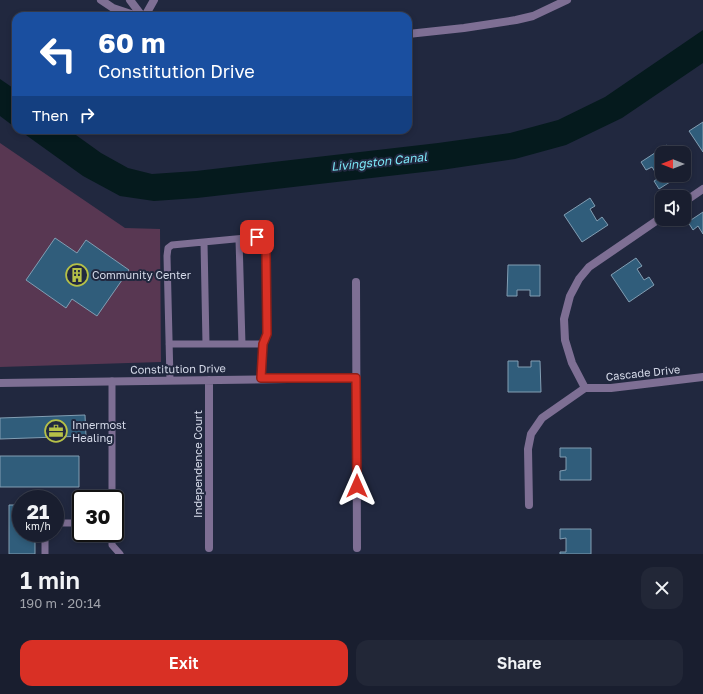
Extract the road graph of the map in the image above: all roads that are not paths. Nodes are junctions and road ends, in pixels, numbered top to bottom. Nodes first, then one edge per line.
1 (101, 0) edge
2 (130, 0) edge
3 (154, 0) edge
4 (568, 0) edge
5 (125, 12) edge
6 (139, 12) edge
7 (147, 12) edge
8 (412, 34) edge
9 (703, 189) edge
10 (691, 197) edge
11 (655, 222) edge
12 (239, 239) junction
13 (204, 242) junction
14 (356, 282) dead end
15 (169, 344) junction
16 (206, 344) junction
17 (242, 344) junction
18 (263, 344) junction
19 (703, 377) edge
20 (261, 378) junction
21 (356, 378) junction
22 (170, 380) junction
23 (209, 380) junction
24 (112, 381) junction
25 (0, 383) edge
26 (585, 388) junction
27 (112, 490) edge
28 (529, 505) dead end
29 (45, 542) edge
30 (112, 542) edge
31 (209, 548) dead end
32 (357, 548) dead end
33 (45, 554) edge
34 (120, 554) edge

1 - 5 street
2 - 6 street
3 - 7 street
4 - 8 street
9 - 10 street
11 - 26 street
12 - 13 lane
12 - 17 lane
12 - 18 lane
13 - 15 lane
13 - 16 lane
14 - 21 street
15 - 16 lane
15 - 22 lane
16 - 17 lane
17 - 18 lane
18 - 20 lane
19 - 26 street, Cascade Drive
20 - 21 street, Constitution Drive
20 - 23 street, Constitution Drive
21 - 32 street
22 - 23 street, Constitution Drive
22 - 24 street, Constitution Drive
23 - 31 street, Independence Court
24 - 25 street, Constitution Drive
24 - 27 lane
26 - 28 street
29 - 33 lane
30 - 34 lane

